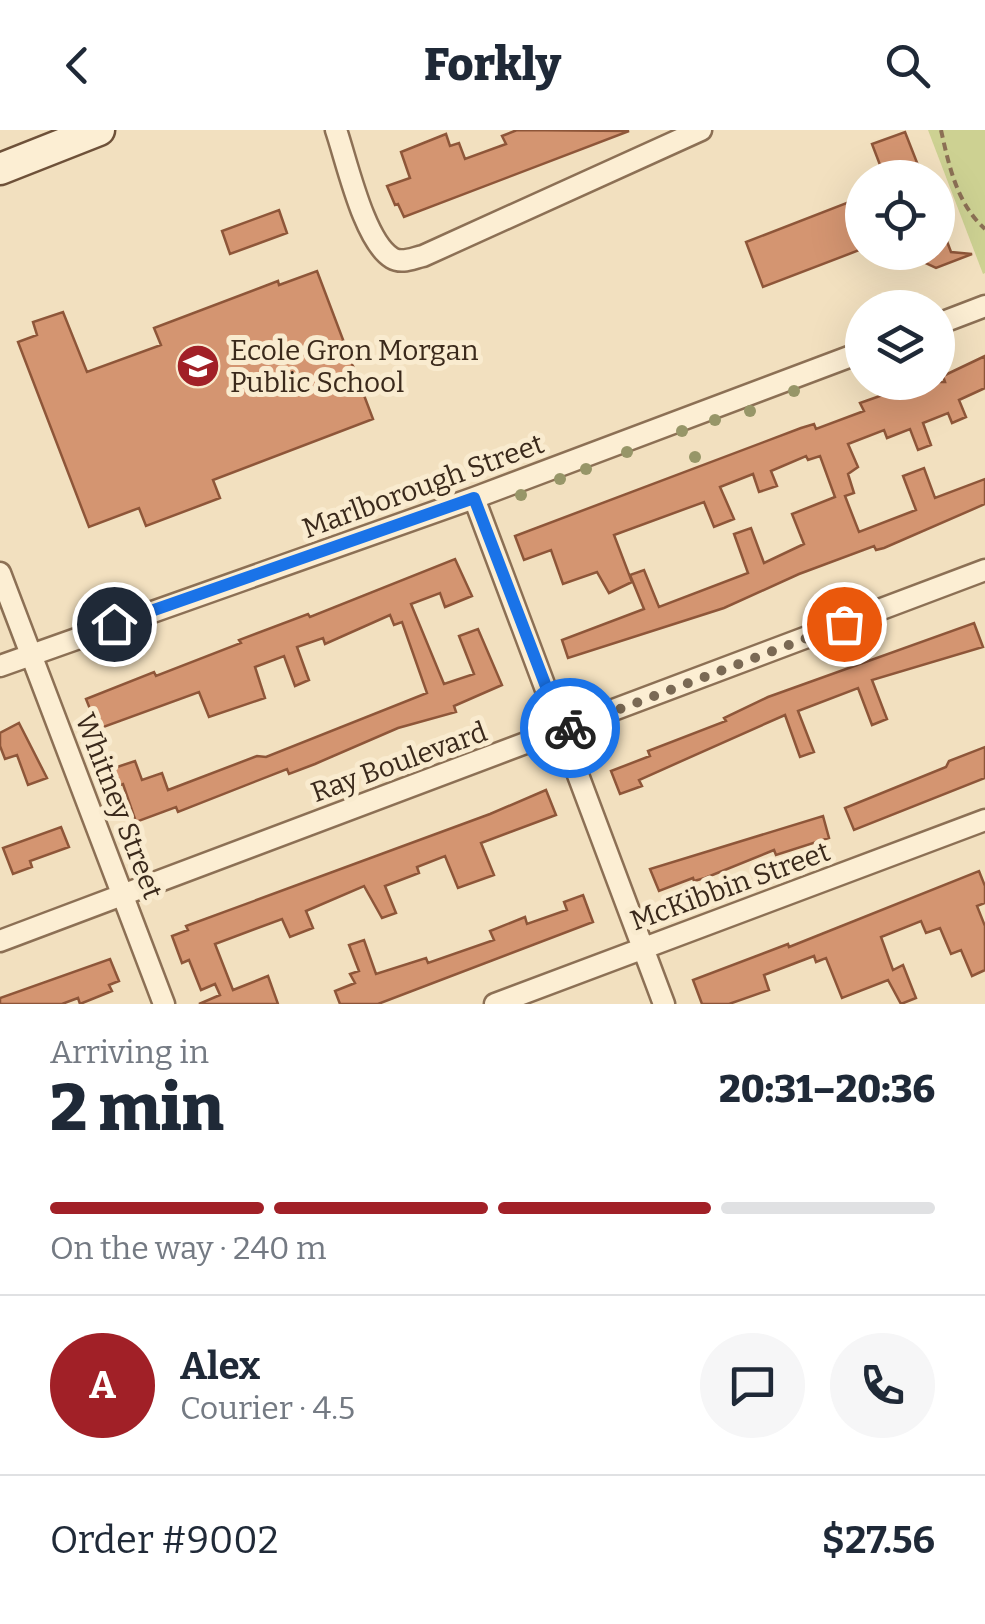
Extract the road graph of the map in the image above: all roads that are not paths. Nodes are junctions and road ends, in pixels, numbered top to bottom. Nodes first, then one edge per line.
1 (99, 130) edge
2 (336, 130) edge
3 (701, 130) edge
4 (0, 169) edge
5 (985, 306) edge
6 (955, 317) edge
7 (845, 358) edge
8 (474, 498) junction
9 (985, 570) edge
10 (0, 572) edge
11 (32, 653) junction
12 (0, 666) edge
13 (563, 731) junction
14 (985, 820) edge
15 (122, 892) junction
16 (0, 940) edge
17 (642, 948) junction
18 (164, 1004) edge
19 (495, 1004) edge
20 (664, 1004) edge

1 - 4 street
2 - 3 street
5 - 6 street
7 - 8 street, Marlborough Street
8 - 11 street, Marlborough Street
8 - 13 street
9 - 13 street, Ray Boulevard
10 - 11 street, Whitney Street
11 - 12 street, Marlborough Street
11 - 15 street, Whitney Street
13 - 15 street, Ray Boulevard
13 - 17 street
14 - 17 street, McKibbin Street
15 - 16 street, Ray Boulevard
15 - 18 street, Whitney Street
17 - 19 street, McKibbin Street
17 - 20 street

